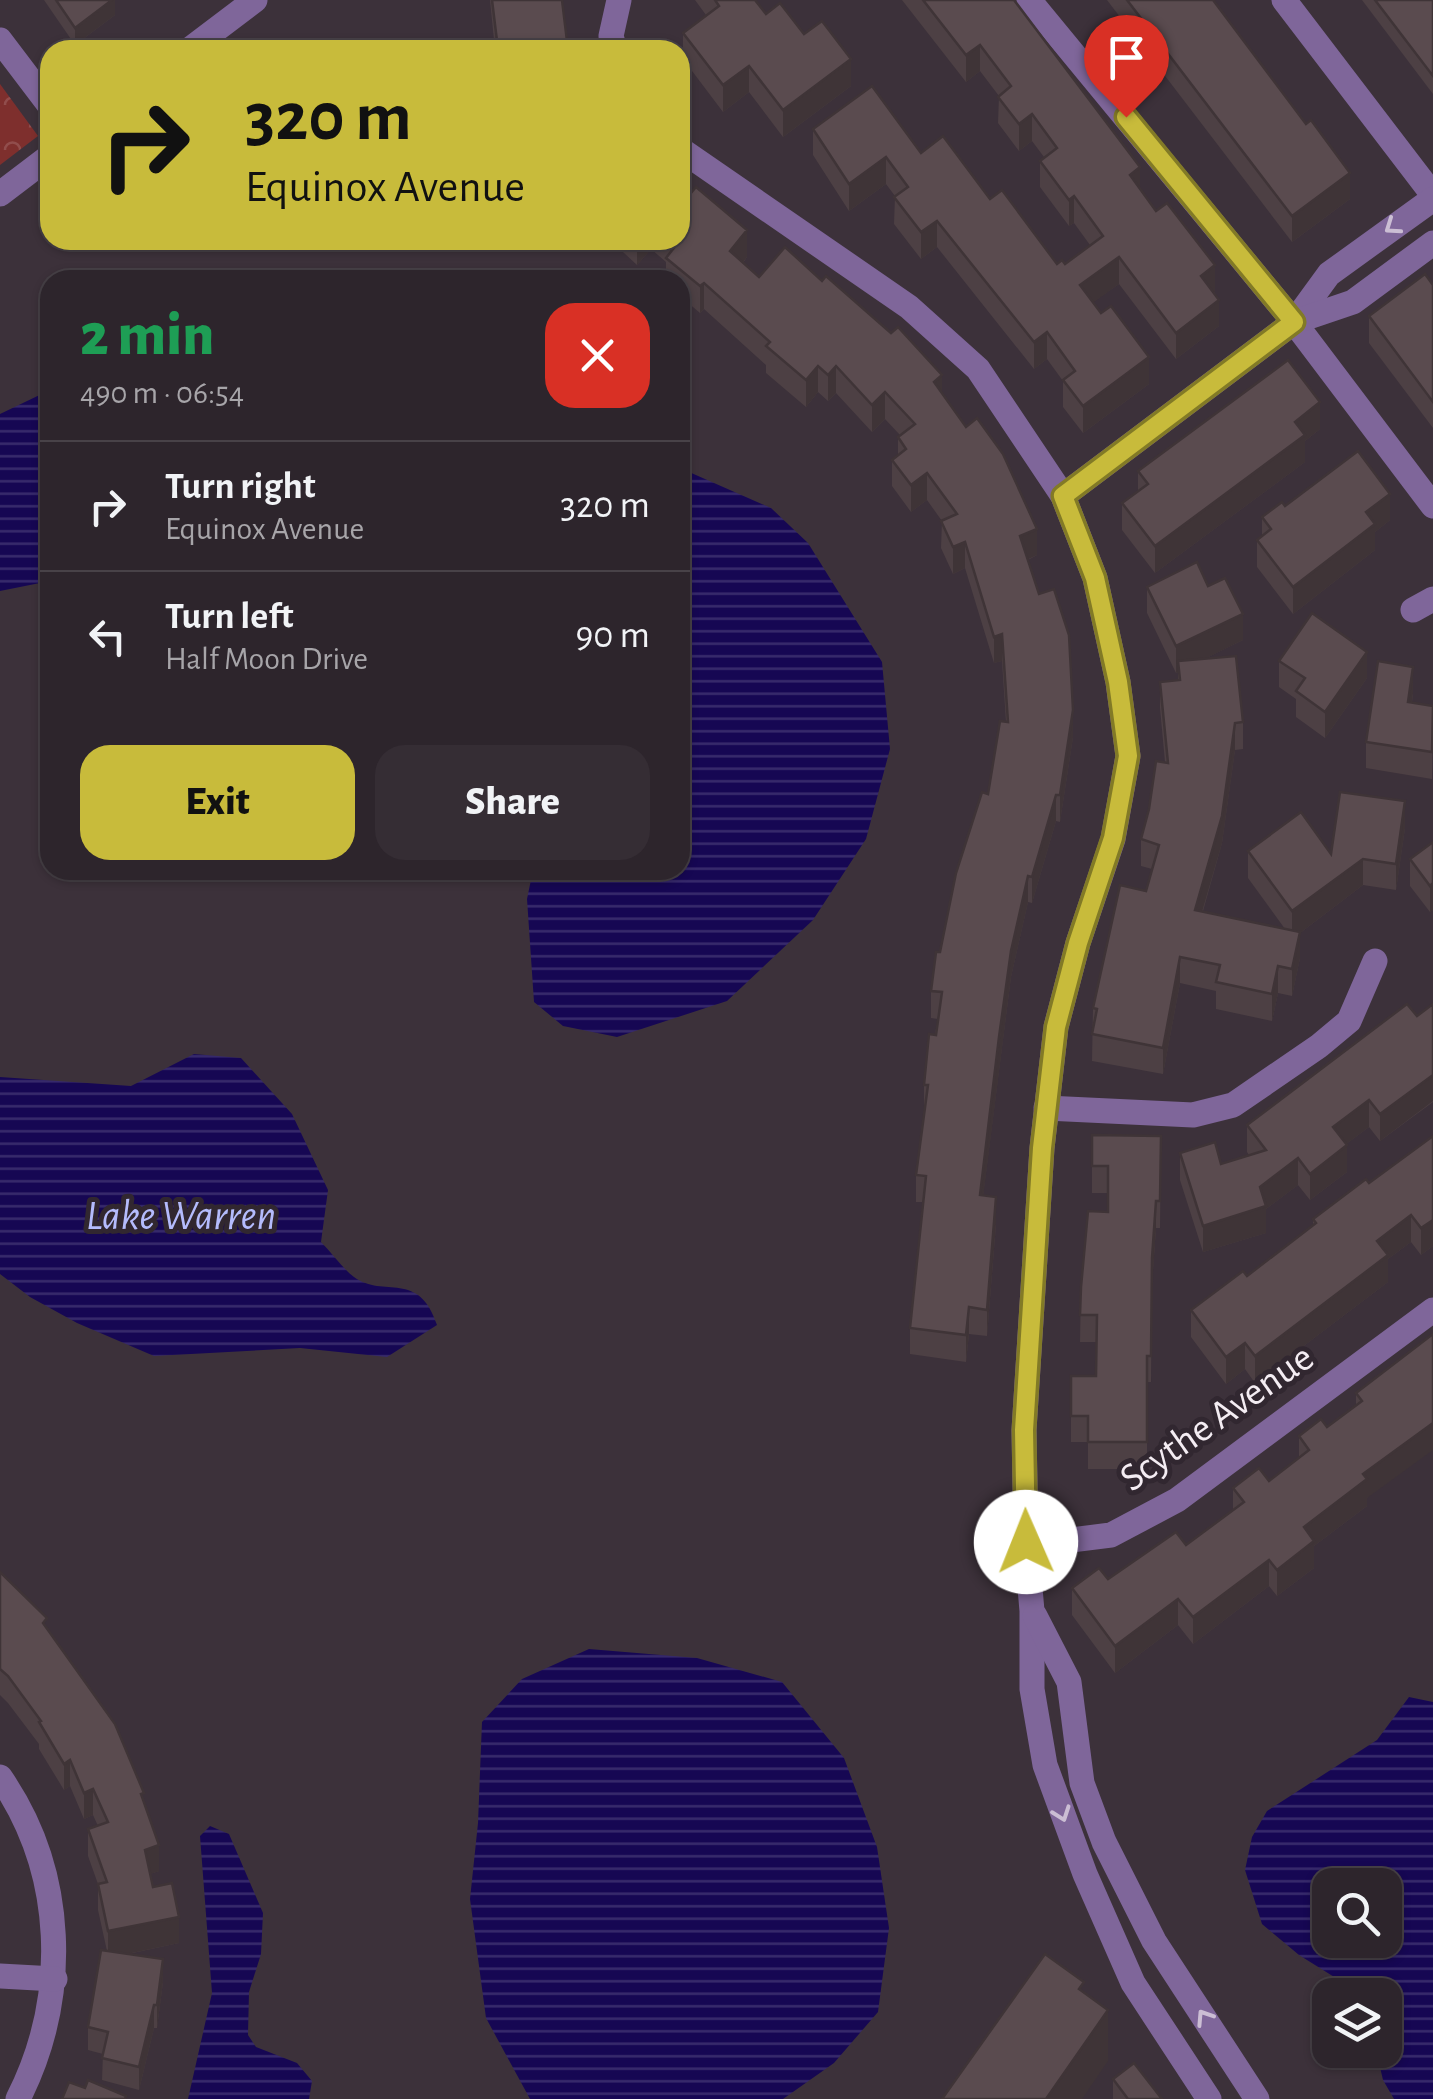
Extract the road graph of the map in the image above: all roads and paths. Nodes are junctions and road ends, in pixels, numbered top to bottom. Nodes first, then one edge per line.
1 (255, 0) edge
2 (620, 0) edge
3 (1030, 0) edge
4 (1284, 0) edge
5 (0, 40) edge
6 (203, 40) edge
7 (612, 40) edge
8 (40, 93) edge
9 (690, 157) edge
10 (40, 164) edge
11 (0, 194) edge
12 (1433, 197) edge
13 (1433, 243) edge
14 (1350, 256) junction
15 (1373, 287) junction
16 (1294, 322) junction
17 (1063, 496) junction
18 (1433, 506) edge
19 (1375, 961) dead end
20 (1046, 1108) junction
21 (1433, 1310) edge
22 (1026, 1542) junction
23 (1032, 1611) junction
24 (1074, 1714) junction
25 (1035, 1720) junction
26 (0, 1776) edge
27 (0, 1976) edge
28 (55, 1978) junction
29 (18, 2099) edge
30 (1209, 2099) edge
31 (1257, 2099) edge

1 - 6 street
2 - 7 street
3 - 16 street
4 - 12 street
5 - 8 street
9 - 17 street
10 - 11 street
12 -> 14 street
13 - 15 street
14 - 15 street
14 - 16 street
15 - 16 street
16 - 17 street
16 - 18 street
17 - 20 street
19 - 20 street
20 - 22 street
21 - 22 street, Scythe Avenue
22 - 23 street
23 - 24 street
23 - 25 street
24 - 25 street
31 -> 24 street
25 -> 30 street
26 - 28 street
27 - 28 street
28 - 29 street

